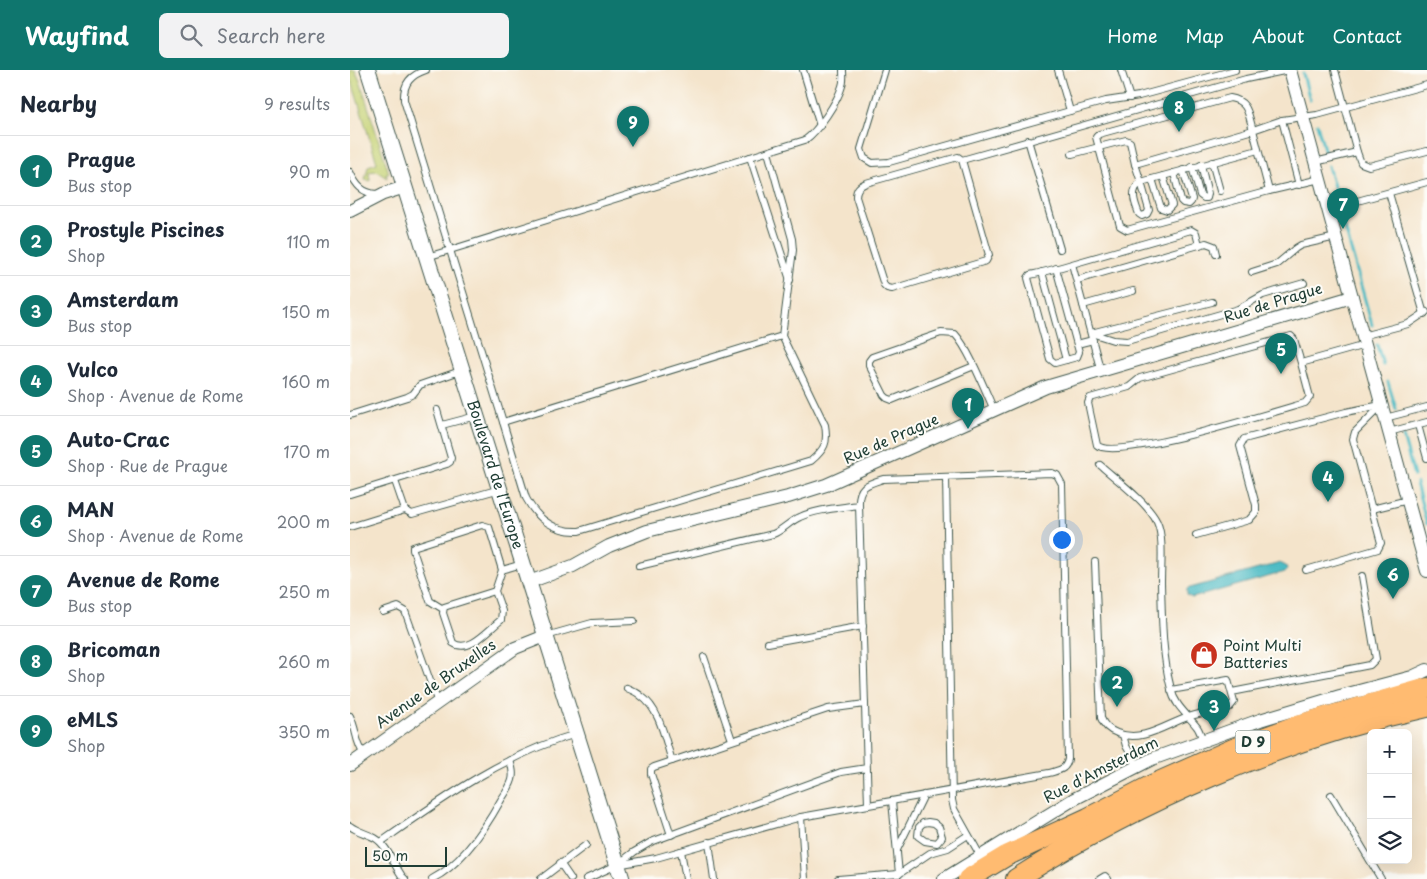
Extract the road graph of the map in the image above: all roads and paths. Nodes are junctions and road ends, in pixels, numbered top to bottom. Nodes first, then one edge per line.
1 (368, 70) edge
2 (426, 70) edge
3 (803, 70) edge
4 (850, 70) edge
5 (885, 70) edge
6 (1058, 70) edge
7 (1121, 70) edge
8 (1235, 70) edge
9 (1289, 70) edge
10 (1335, 70) edge
11 (843, 73) edge
12 (1427, 85) edge
13 (1130, 98) junction
14 (1345, 108) junction
15 (1070, 111) junction
16 (1303, 117) junction
17 (1282, 120) junction
18 (820, 126) junction
19 (1253, 130) junction
20 (1028, 140) junction
21 (1098, 147) junction
22 (1258, 150) junction
23 (1427, 151) edge
24 (768, 152) junction
25 (1357, 152) junction
26 (1072, 154) dead end
27 (750, 158) junction
28 (962, 160) junction
29 (1212, 162) junction
30 (1315, 162) junction
31 (1136, 164) junction
32 (1201, 165) junction
33 (1192, 167) junction
34 (1184, 170) junction
35 (350, 172) edge
36 (1174, 173) junction
37 (1163, 176) junction
38 (1152, 178) junction
39 (1320, 179) junction
40 (1140, 182) junction
41 (1427, 182) edge
42 (1299, 185) junction
43 (405, 187) junction
44 (1220, 191) dead end
45 (1269, 191) junction
46 (1389, 193) junction
47 (383, 194) junction
48 (1328, 209) junction
49 (350, 211) edge
50 (1336, 237) junction
51 (1199, 245) junction
52 (1060, 249) dead end
53 (450, 250) junction
54 (1216, 254) dead end
55 (427, 257) junction
56 (1072, 264) junction
57 (1056, 268) junction
58 (1042, 272) junction
59 (1252, 272) dead end
60 (1077, 280) junction
61 (790, 281) junction
62 (1304, 283) dead end
63 (1133, 291) dead end
64 (1352, 297) junction
65 (1212, 302) dead end
66 (1083, 305) junction
67 (1425, 313) edge
68 (782, 336) junction
69 (1092, 337) junction
70 (1364, 341) junction
71 (1077, 344) junction
72 (1066, 360) junction
73 (1301, 363) junction
74 (974, 366) junction
75 (463, 370) junction
76 (1101, 372) junction
77 (1381, 405) junction
78 (1427, 407) edge
79 (437, 410) dead end
80 (994, 410) junction
81 (350, 415) edge
82 (477, 416) junction
83 (1385, 418) junction
84 (503, 422) junction
85 (1427, 422) edge
86 (442, 425) junction
87 (1418, 425) junction
88 (1389, 432) junction
89 (1427, 458) edge
90 (1100, 465) dead end
91 (946, 477) junction
92 (395, 481) junction
93 (500, 489) junction
94 (350, 494) edge
95 (1408, 500) junction
96 (859, 505) junction
97 (1372, 509) junction
98 (405, 510) junction
99 (350, 527) edge
100 (1196, 535) dead end
101 (1095, 562) dead end
102 (523, 564) junction
103 (639, 566) dead end
104 (502, 570) junction
105 (1306, 570) dead end
106 (1427, 571) edge
107 (1362, 576) dead end
108 (529, 582) junction
109 (495, 591) junction
110 (443, 609) junction
111 (383, 612) dead end
112 (634, 621) dead end
113 (863, 626) junction
114 (545, 636) junction
115 (768, 643) dead end
116 (704, 657) dead end
117 (1427, 670) edge
118 (627, 688) dead end
119 (1427, 688) edge
120 (1171, 690) junction
121 (1232, 692) junction
122 (438, 703) junction
123 (865, 704) junction
124 (1427, 707) edge
125 (350, 716) edge
126 (1187, 717) junction
127 (576, 734) junction
128 (1123, 735) junction
129 (732, 740) junction
130 (1203, 740) junction
131 (364, 754) junction
132 (510, 760) junction
133 (672, 761) junction
134 (350, 765) edge
135 (1138, 766) junction
136 (867, 768) junction
137 (951, 790) junction
138 (1331, 794) dead end
139 (924, 795) junction
140 (892, 800) junction
141 (868, 805) junction
142 (801, 817) junction
143 (1088, 818) junction
144 (1112, 824) junction
145 (350, 826) edge
146 (671, 835) junction
147 (968, 835) junction
148 (381, 842) junction
149 (709, 842) junction
150 (932, 843) dead end
151 (586, 845) dead end
152 (681, 851) junction
153 (897, 851) junction
154 (935, 851) junction
155 (981, 857) junction
156 (560, 863) junction
157 (619, 872) edge
158 (899, 874) junction
159 (405, 879) edge
160 (432, 879) edge
161 (541, 879) edge
162 (572, 879) edge
163 (586, 879) edge
164 (686, 879) edge
165 (714, 879) edge
166 (805, 879) edge
167 (838, 879) edge
168 (890, 879) edge
169 (944, 879) edge
170 (968, 879) edge
171 (985, 879) edge
172 (1016, 879) edge
173 (1033, 879) edge
174 (1100, 879) edge
175 (1108, 879) edge
176 (1382, 879) edge

1 - 43 street, Boulevard de l'Europe
2 - 53 lane
3 - 18 lane
4 - 11 lane
5 - 15 lane
6 - 15 lane
7 - 13 lane
8 - 13 lane
9 - 16 street
9 - 20 lane
10 - 14 lane
11 - 18 lane
12 - 14 lane
13 - 15 lane
14 - 16 lane
14 - 25 lane
16 - 17 lane
16 - 30 street
17 - 19 lane
17 - 42 lane
18 - 24 lane
19 - 21 lane
19 - 22 lane
19 - 31 lane
20 - 28 lane
20 - 52 lane
21 - 26 lane
21 - 31 lane
21 - 45 lane
22 - 29 lane
22 - 45 lane
23 - 25 lane
24 - 27 lane
24 - 61 lane
25 - 30 lane
27 - 53 lane
27 - 61 lane
28 - 28 lane
29 - 32 lane
29 - 44 lane
30 - 39 street
31 - 40 lane
32 - 33 lane
32 - 33 lane
33 - 34 lane
34 - 36 lane
34 - 36 lane
35 - 47 lane
36 - 37 lane
37 - 38 lane
37 - 38 lane
38 - 40 lane
39 - 42 lane
39 - 48 street
40 - 40 lane
41 - 46 lane
42 - 45 lane
43 - 47 street
43 - 55 street, Boulevard de l'Europe
46 - 48 lane
46 - 67 lane
47 - 49 street
48 - 50 street
50 - 59 lane
50 - 64 street
51 - 54 lane
51 - 56 lane
51 - 60 lane
53 - 55 lane
53 - 84 lane
55 - 75 street, Boulevard de l'Europe
56 - 57 lane
56 - 60 lane
57 - 58 lane
57 - 71 lane
58 - 72 lane
58 - 72 lane
60 - 66 lane
61 - 68 lane
62 - 69 lane
63 - 66 lane
64 - 70 street
64 - 76 street, Rue de Prague
65 - 69 lane
66 - 69 lane
67 - 70 lane
68 - 84 lane
68 - 84 lane
69 - 71 lane
69 - 76 lane
70 - 73 lane
70 - 77 street
71 - 72 lane
73 - 73 lane
74 - 74 lane
74 - 80 lane
75 - 81 lane
75 - 82 street, Boulevard de l'Europe
76 - 80 street, Rue de Prague
77 - 83 street
77 - 97 lane
77 - 100 lane
78 - 83 lane
79 - 86 lane
80 - 108 street, Rue de Prague
82 - 86 lane
82 - 93 street, Boulevard de l'Europe
83 - 88 street
85 - 87 lane
86 - 92 lane
87 - 88 lane
87 - 89 lane
88 - 95 street
90 - 120 lane
91 - 96 lane
91 - 137 lane
91 - 137 lane
92 - 94 lane
92 - 98 lane
93 - 98 lane
93 - 102 street, Boulevard de l'Europe
95 - 97 lane
95 - 106 street
96 - 103 lane
96 - 113 lane
97 - 105 lane
98 - 99 lane
101 - 128 lane
102 - 104 lane
102 - 108 street, Boulevard de l'Europe
104 - 109 lane
104 - 110 lane
107 - 121 lane
108 - 114 street, Boulevard de l'Europe
109 - 110 lane
109 - 110 lane
111 - 122 lane
112 - 114 lane
113 - 115 lane
113 - 123 lane
114 - 122 street, Avenue de Bruxelles
114 - 127 street, Boulevard de l'Europe
116 - 129 lane
117 - 130 street, Rue d'Amsterdam
118 - 133 lane
119 - 143 highway, D 9
120 - 121 lane
120 - 126 lane
121 - 126 lane
122 - 131 street, Avenue de Bruxelles
123 - 129 lane
123 - 136 lane
124 - 144 highway, D 9
125 - 131 lane
126 - 128 lane
126 - 130 lane
127 - 132 lane
127 - 157 street, Boulevard de l'Europe
128 - 135 lane
129 - 133 lane
130 - 135 street, Rue d'Amsterdam
131 - 134 street, Avenue de Bruxelles
132 - 148 lane
132 - 160 lane
133 - 146 lane
135 - 155 street, Rue d'Amsterdam
136 - 141 lane
136 - 146 lane
137 - 139 lane
137 - 147 lane
138 - 176 lane
139 - 140 lane
139 - 153 lane
140 - 141 lane
140 - 153 lane
141 - 142 lane
142 - 149 lane
142 - 166 lane
143 - 170 highway
143 - 171 highway, D 9
144 - 172 highway, D 9
144 - 173 highway
145 - 148 lane
146 - 157 lane
147 - 154 lane
147 - 155 lane
148 - 159 lane
149 - 152 lane
149 - 165 lane
150 - 154 lane
151 - 156 lane
152 - 157 lane
152 - 164 lane
153 - 158 lane
154 - 158 lane
155 - 169 street, Rue d'Amsterdam
156 - 161 lane
156 - 162 lane
157 - 163 lane
158 - 167 lane
158 - 168 lane
174 - 175 lane

